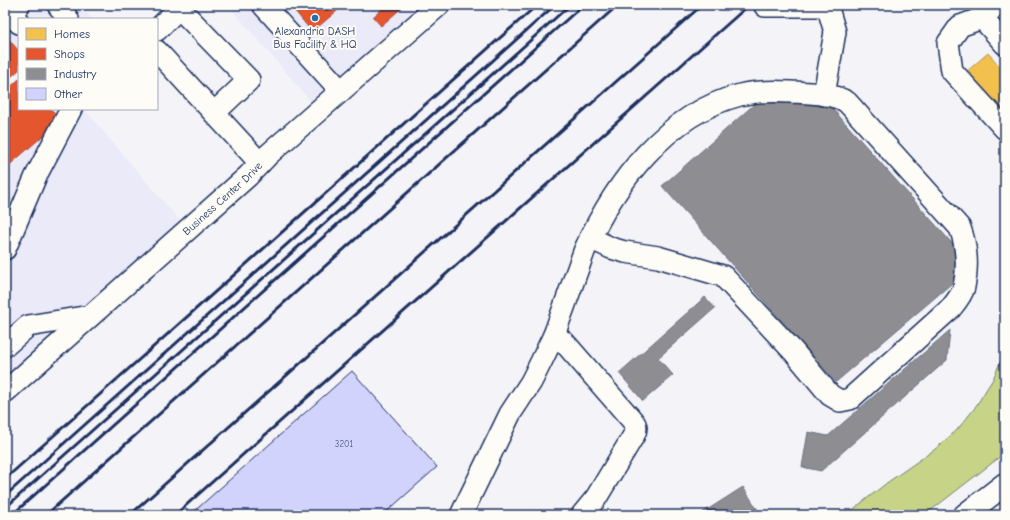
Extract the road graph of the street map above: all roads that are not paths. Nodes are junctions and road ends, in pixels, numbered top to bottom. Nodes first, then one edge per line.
1 (19, 5) edge
2 (58, 5) edge
3 (263, 5) edge
4 (439, 5) edge
5 (766, 5) edge
6 (827, 5) edge
7 (989, 11) edge
8 (67, 18) edge
9 (18, 22) edge
10 (158, 29) edge
11 (1005, 44) edge
12 (158, 52) edge
13 (341, 91) junction
14 (824, 95) junction
15 (70, 110) edge
16 (214, 113) junction
17 (1005, 129) edge
18 (260, 164) junction
19 (26, 200) junction
20 (5, 217) edge
21 (590, 238) junction
22 (5, 249) edge
23 (90, 316) junction
24 (554, 335) junction
25 (5, 346) edge
26 (5, 392) edge
27 (1005, 484) edge
28 (461, 515) edge
29 (582, 515) edge
30 (965, 515) edge

1 - 9 street
2 - 8 street
3 - 13 street
4 - 13 street, Business Center Drive
5 - 6 street
6 - 14 street
7 - 11 street
7 - 17 street
10 - 16 street
12 - 16 street
13 - 18 street, Business Center Drive
14 - 21 street
14 - 21 street
15 - 19 street
16 - 18 street
18 - 23 street, Business Center Drive
19 - 20 street
19 - 22 street
21 - 24 street
23 - 25 street
23 - 26 street, Business Center Drive
24 - 28 street
24 - 29 street
27 - 30 main road

